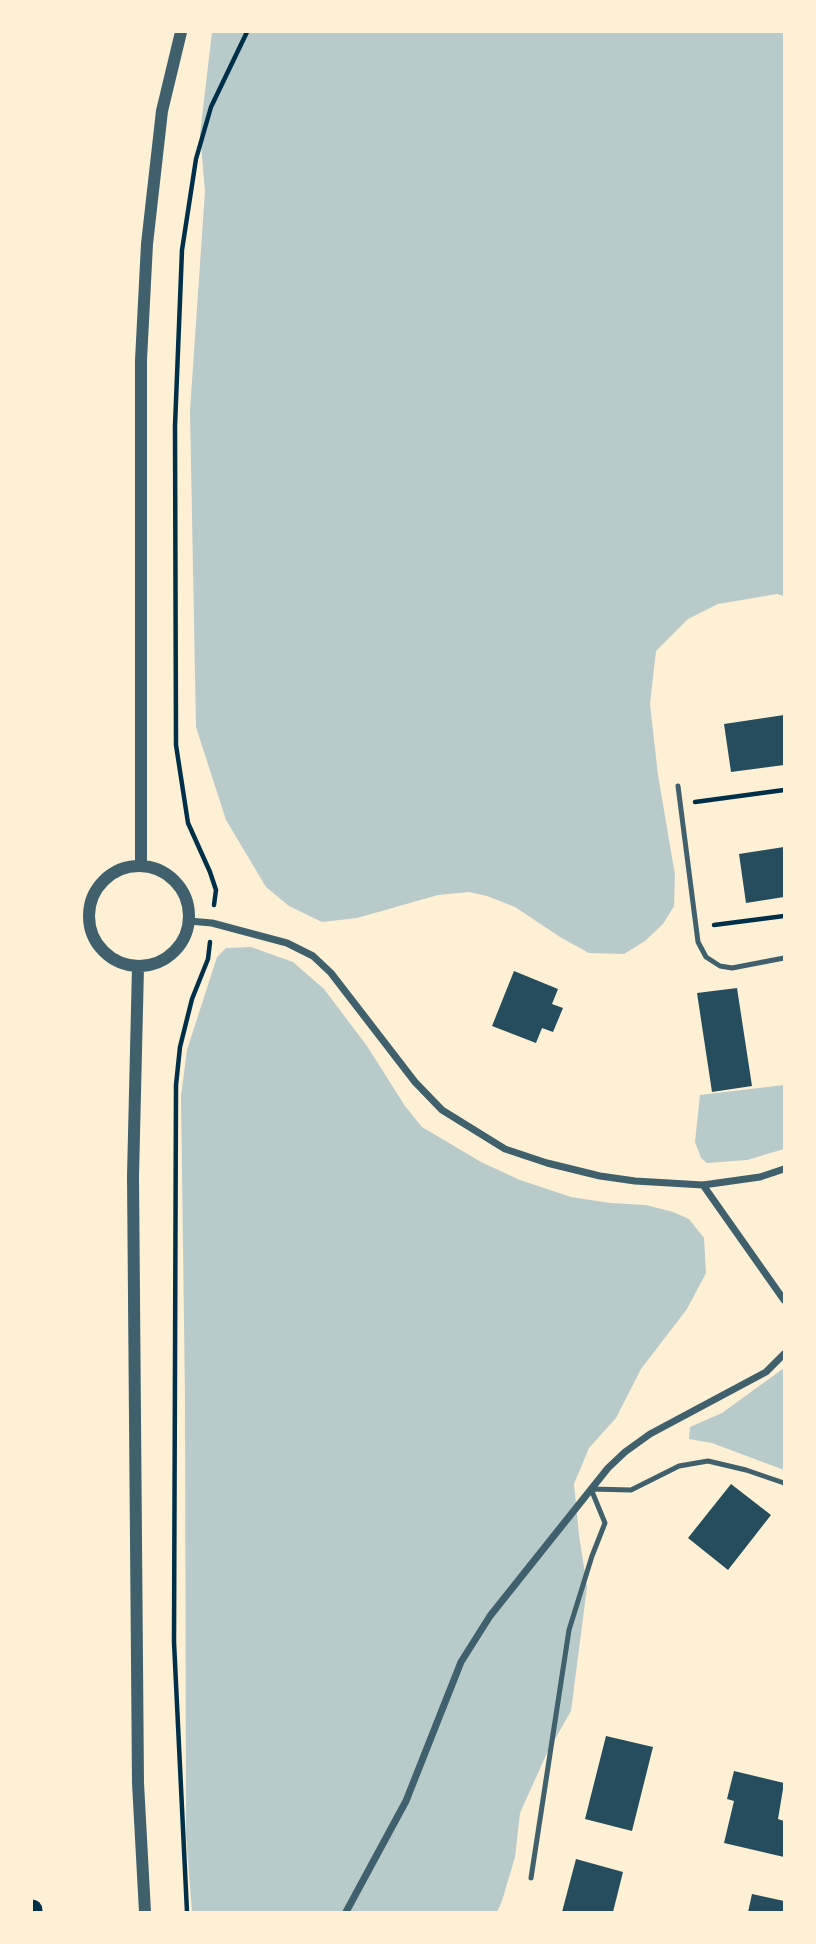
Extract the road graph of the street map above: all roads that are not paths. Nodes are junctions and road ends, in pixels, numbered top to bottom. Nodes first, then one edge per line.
1 (181, 32) edge
2 (678, 786) dead end
3 (141, 866) junction
4 (189, 921) junction
5 (785, 958) edge
6 (138, 967) junction
7 (785, 1169) edge
8 (703, 1185) junction
9 (785, 1300) edge
10 (785, 1354) edge
11 (785, 1483) edge
12 (591, 1489) junction
13 (531, 1878) dead end
14 (145, 1913) edge
15 (346, 1913) edge

1 - 3 street
2 - 5 lane
3 - 4 street
3 - 6 street
4 - 6 street
4 - 8 street
6 - 14 street
7 - 8 street
8 - 9 street
10 - 12 street
11 - 12 lane
12 - 13 lane
12 - 15 street

